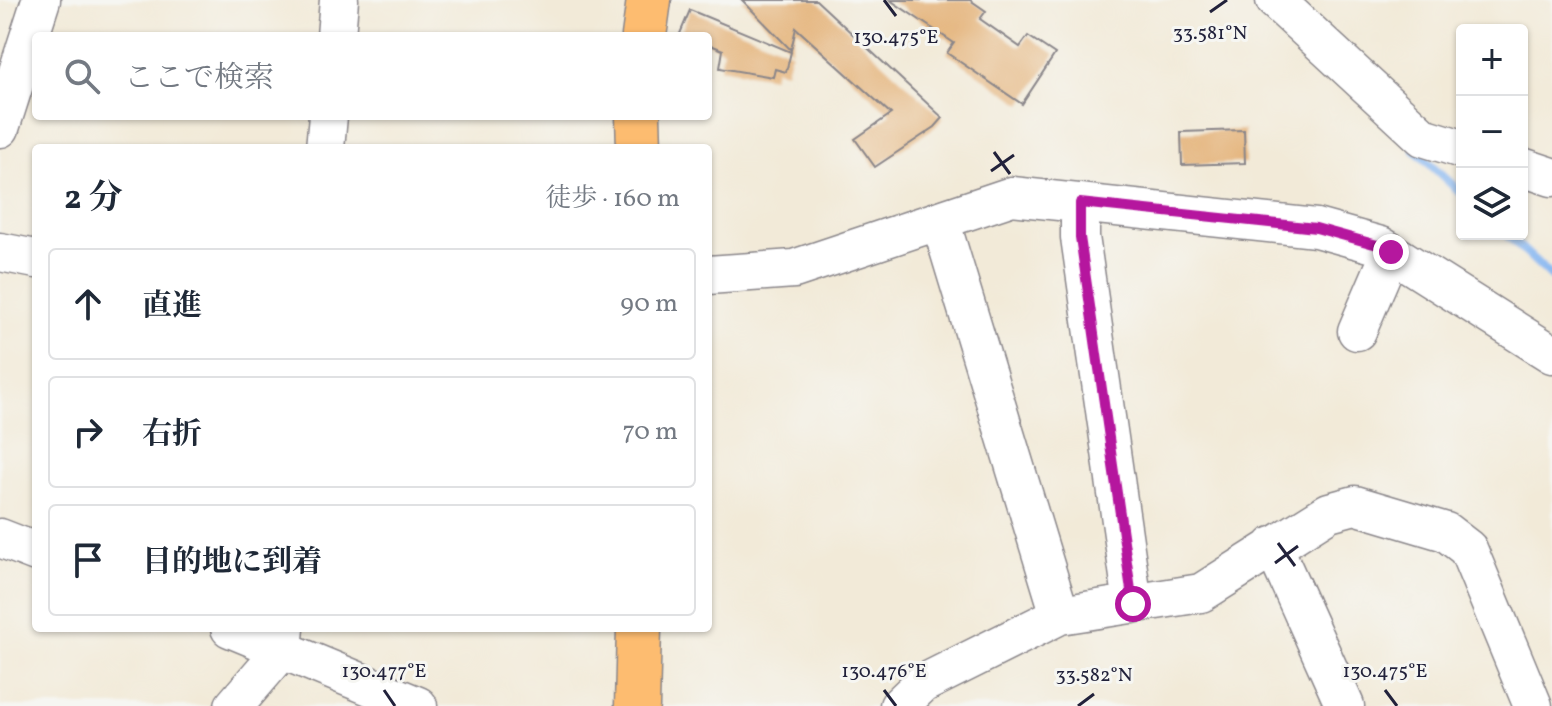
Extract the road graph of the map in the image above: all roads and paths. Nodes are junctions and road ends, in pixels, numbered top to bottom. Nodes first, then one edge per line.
1 (41, 0) edge
2 (339, 0) edge
3 (649, 0) edge
4 (1275, 0) edge
5 (336, 32) edge
6 (645, 32) edge
7 (328, 120) edge
8 (638, 120) edge
9 (0, 128) edge
10 (325, 144) edge
11 (639, 144) edge
12 (1456, 147) edge
13 (1525, 168) edge
14 (1552, 177) edge
15 (1080, 203) junction
16 (940, 220) junction
17 (0, 252) edge
18 (1391, 252) junction
19 (32, 258) edge
20 (712, 275) edge
21 (1357, 331) dead end
22 (1552, 354) edge
23 (0, 538) edge
24 (1273, 546) junction
25 (32, 550) edge
26 (1133, 604) junction
27 (1070, 614) junction
28 (252, 632) edge
29 (639, 632) edge
30 (284, 638) edge
31 (234, 706) edge
32 (418, 706) edge
33 (637, 706) edge
34 (899, 706) edge
35 (1345, 706) edge
36 (1533, 706) edge

1 - 9 street
2 - 5 street
3 - 6 main road
4 - 12 street
7 - 10 street
8 - 11 main road
13 - 14 street
15 - 16 street
15 - 18 street
15 - 26 street
16 - 20 street
16 - 27 street
17 - 19 street
18 - 21 street
18 - 22 street
23 - 25 street
24 - 26 street
24 - 35 street
24 - 36 street
26 - 27 street
27 - 34 street
28 - 30 street
29 - 33 main road
30 - 31 street
30 - 32 street

